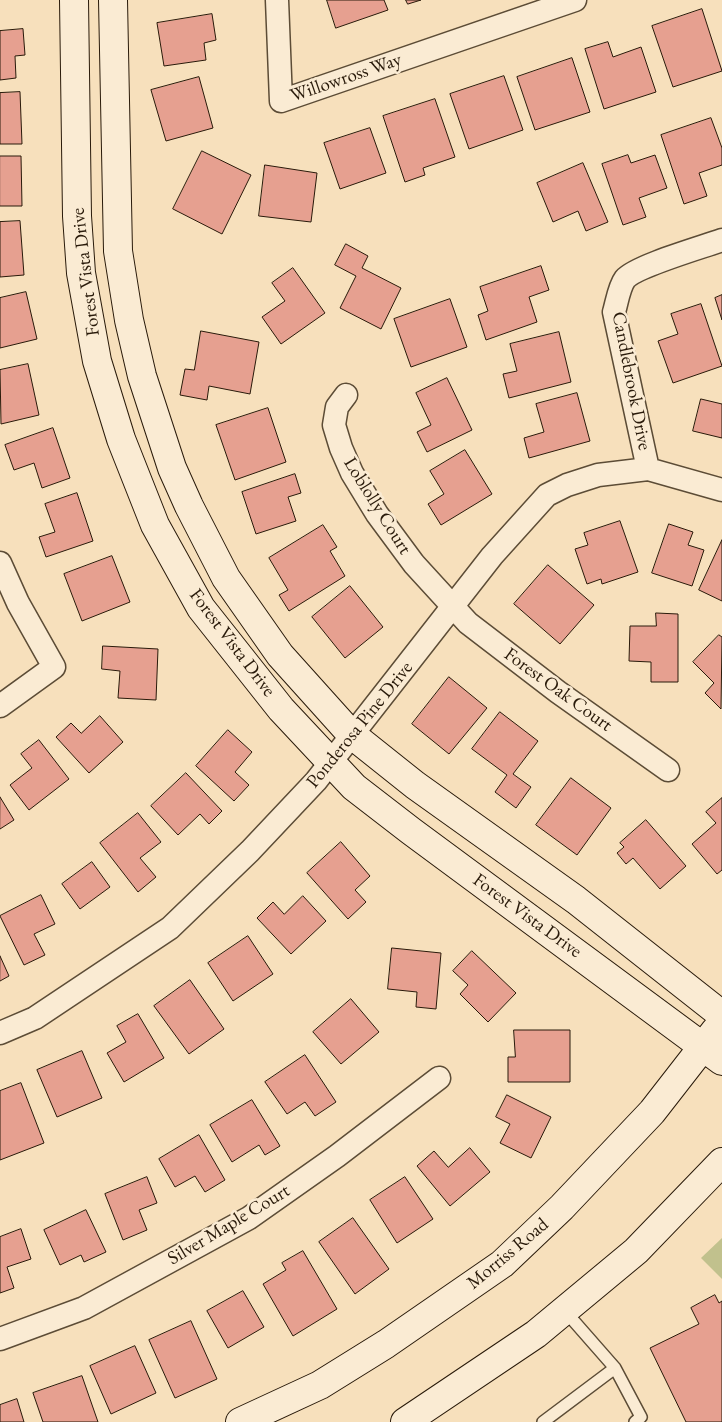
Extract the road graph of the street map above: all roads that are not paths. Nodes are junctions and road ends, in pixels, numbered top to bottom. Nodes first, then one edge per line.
1 (74, 0) edge
2 (112, 0) edge
3 (278, 0) edge
4 (575, 0) edge
5 (722, 240) edge
6 (346, 395) dead end
7 (648, 469) junction
8 (722, 490) edge
9 (0, 563) edge
10 (452, 606) junction
11 (0, 706) edge
12 (351, 734) junction
13 (331, 763) junction
14 (668, 770) dead end
15 (722, 1015) edge
16 (722, 1021) edge
17 (0, 1033) edge
18 (713, 1054) edge
19 (439, 1078) dead end
20 (722, 1162) edge
21 (564, 1311) junction
22 (0, 1339) edge
23 (615, 1368) junction
24 (240, 1422) edge
25 (405, 1422) edge
26 (543, 1422) edge
27 (635, 1422) edge

1 - 13 main road, Forest Vista Drive
2 - 12 main road, Forest Vista Drive
3 - 4 street, Willowross Way
5 - 7 street, Candlebrook Drive
6 - 10 street, Loblolly Court
7 - 8 street, Ponderosa Pine Drive
7 - 10 street, Ponderosa Pine Drive
9 - 11 street
10 - 12 street, Ponderosa Pine Drive
10 - 14 street, Forest Oak Court
12 - 13 street, Ponderosa Pine Drive
12 - 15 main road, Forest Vista Drive
13 - 17 street, Ponderosa Pine Drive
13 - 18 main road, Forest Vista Drive
16 - 18 main road, Morriss Road
18 - 24 main road, Morriss Road
19 - 22 street, Silver Maple Court
20 - 21 main road
21 - 23 lane
21 - 25 main road
23 - 26 lane
23 - 27 lane

